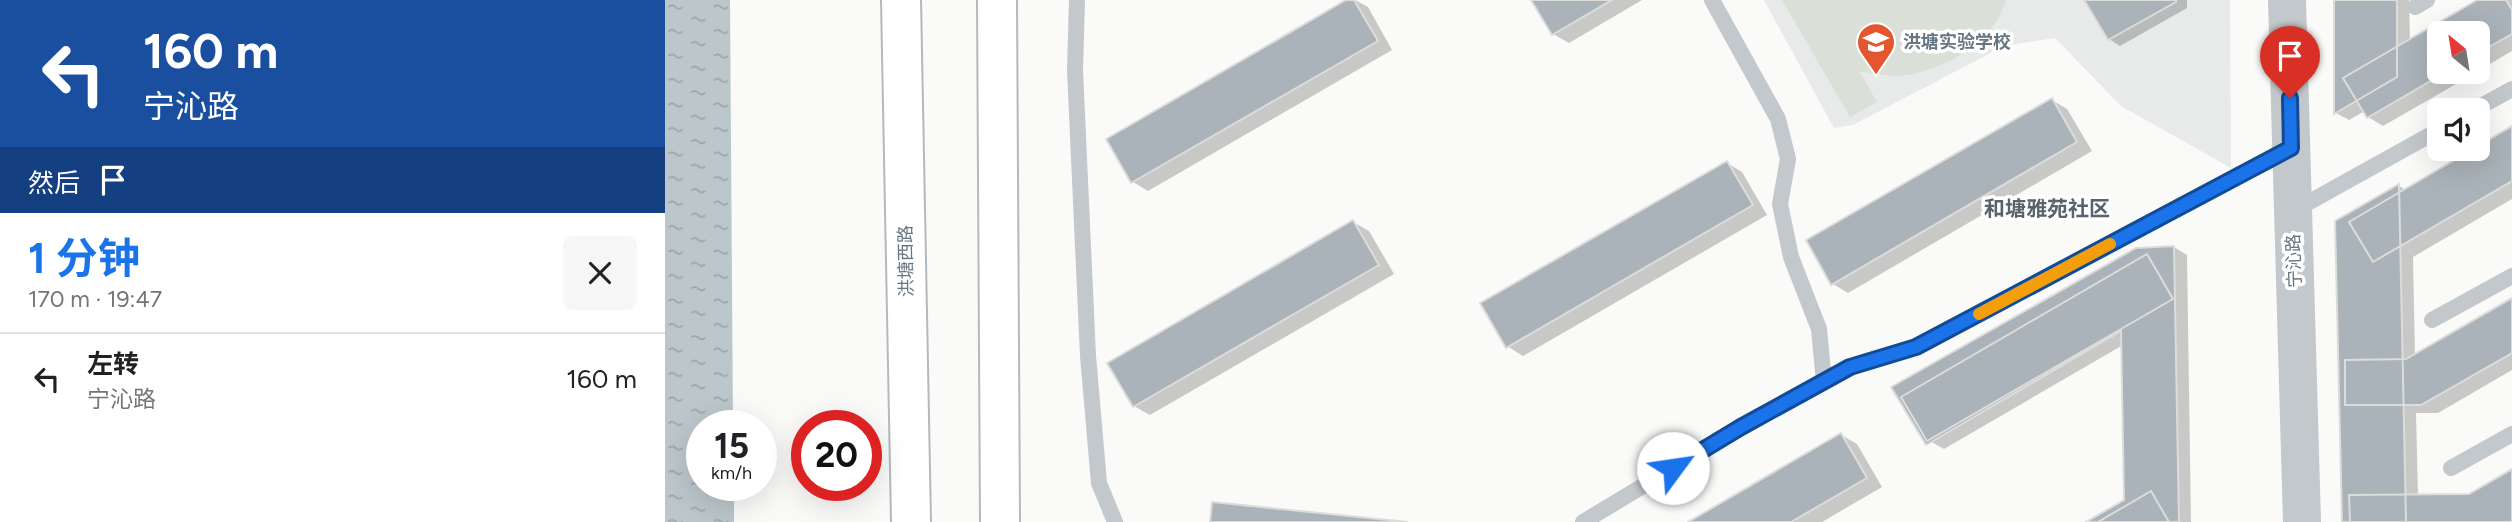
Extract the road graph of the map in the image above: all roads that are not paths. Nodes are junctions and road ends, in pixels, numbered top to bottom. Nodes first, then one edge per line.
1 (901, 0) edge
2 (997, 0) edge
3 (1077, 0) edge
4 (1712, 0) edge
5 (2287, 0) edge
6 (2512, 89) edge
7 (2490, 101) edge
8 (2427, 137) edge
9 (2291, 148) junction
10 (2293, 211) junction
11 (2512, 276) edge
12 (2432, 320) dead end
13 (1824, 382) junction
14 (2512, 434) edge
15 (2451, 468) dead end
16 (911, 522) edge
17 (1000, 522) edge
18 (1115, 522) edge
19 (1583, 522) edge
20 (2302, 522) edge

1 - 16 main road, 洪塘西路
2 - 17 main road
3 - 18 lane
4 - 13 lane
5 - 9 street, 宁沁路
6 - 7 lane
8 - 10 lane
9 - 10 street, 宁沁路
9 - 13 lane
10 - 20 street, 宁沁路
11 - 12 lane
13 - 19 lane
14 - 15 lane

